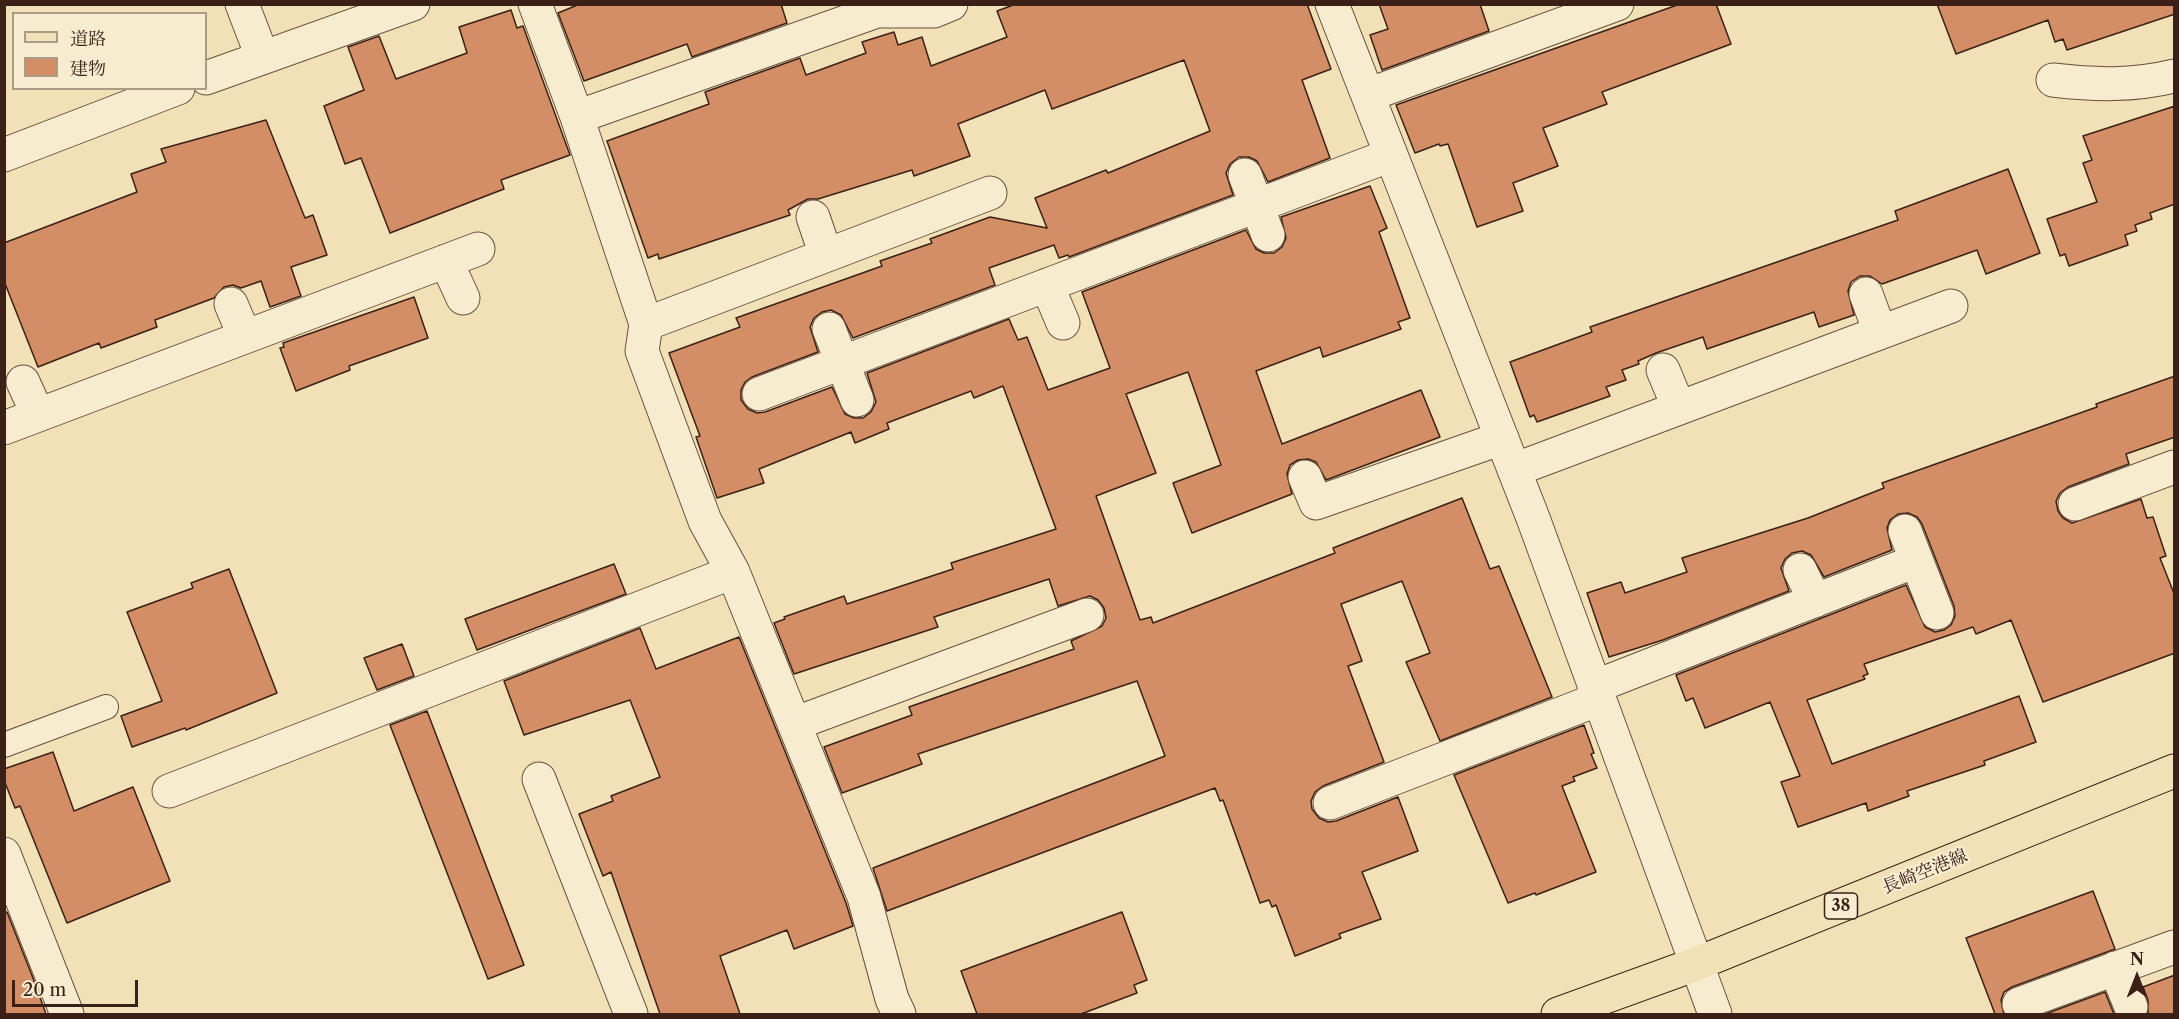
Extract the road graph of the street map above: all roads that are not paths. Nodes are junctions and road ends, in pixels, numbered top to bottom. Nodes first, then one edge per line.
1 (242, 4) edge
2 (413, 4) edge
3 (535, 4) edge
4 (951, 4) edge
5 (1332, 4) edge
6 (1617, 4) edge
7 (262, 56) junction
8 (2175, 76) edge
9 (207, 78) edge
10 (2053, 80) dead end
11 (173, 90) edge
12 (1368, 95) junction
13 (577, 117) junction
14 (4, 155) edge
15 (1391, 155) junction
16 (1245, 175) dead end
17 (990, 193) dead end
18 (813, 217) dead end
19 (1262, 220) junction
20 (478, 249) dead end
21 (826, 255) junction
22 (446, 261) junction
23 (1047, 285) junction
24 (1866, 294) dead end
25 (463, 298) dead end
26 (231, 304) dead end
27 (1951, 306) dead end
28 (1063, 323) dead end
29 (646, 324) junction
30 (829, 329) dead end
31 (1880, 332) junction
32 (245, 337) junction
33 (841, 363) junction
34 (1663, 370) dead end
35 (24, 382) dead end
36 (759, 394) dead end
37 (857, 400) dead end
38 (1679, 408) junction
39 (38, 415) junction
40 (4, 428) edge
41 (1502, 438) junction
42 (2175, 467) edge
43 (1514, 470) junction
44 (1305, 477) dead end
45 (2074, 504) dead end
46 (1905, 531) dead end
47 (1916, 561) junction
48 (1800, 570) dead end
49 (733, 572) junction
50 (1815, 601) junction
51 (1937, 613) dead end
52 (1087, 615) dead end
53 (1597, 693) junction
54 (106, 706) dead end
55 (794, 724) junction
56 (4, 745) edge
57 (2175, 771) edge
58 (539, 779) dead end
59 (2175, 782) edge
60 (169, 791) dead end
61 (2122, 792) junction
62 (1330, 803) dead end
63 (4, 854) edge
64 (2175, 947) edge
65 (1696, 964) junction
66 (2115, 968) junction
67 (2019, 1004) dead end
68 (2131, 1007) dead end
69 (67, 1014) edge
70 (631, 1014) edge
71 (899, 1014) edge
72 (1558, 1014) edge
73 (1715, 1014) edge

1 - 7 street
2 - 7 street
3 - 13 street
4 - 13 street
5 - 12 street
6 - 12 street
7 - 9 street
8 - 10 street
11 - 14 street
12 - 15 street
13 - 29 street
15 - 19 street
15 - 41 street
16 - 19 street
17 - 21 street
18 - 21 street
19 - 23 street
20 - 22 street
21 - 29 street
22 - 25 street
22 - 32 street
23 - 28 street
23 - 33 street
24 - 31 street
26 - 32 street
27 - 31 street
29 - 49 street
30 - 33 street
31 - 38 street
32 - 39 street
33 - 36 street
33 - 37 street
34 - 38 street
35 - 39 street
38 - 43 street
39 - 40 street
41 - 43 street
41 - 44 street
42 - 45 street
43 - 53 street
46 - 47 street
47 - 50 street
47 - 51 street
48 - 50 street
49 - 55 street
49 - 60 street
50 - 53 street
52 - 55 street
53 - 62 street
53 - 65 street
54 - 56 lane
55 - 71 street
57 - 61 main road, 長崎空港線 / 38
58 - 70 street
59 - 61 main road, 長崎空港線 / 38
61 - 65 main road, 長崎空港線 / 38
63 - 69 street
64 - 66 street
65 - 72 main road, 長崎空港線 / 38
65 - 73 street
66 - 67 street
66 - 68 street

